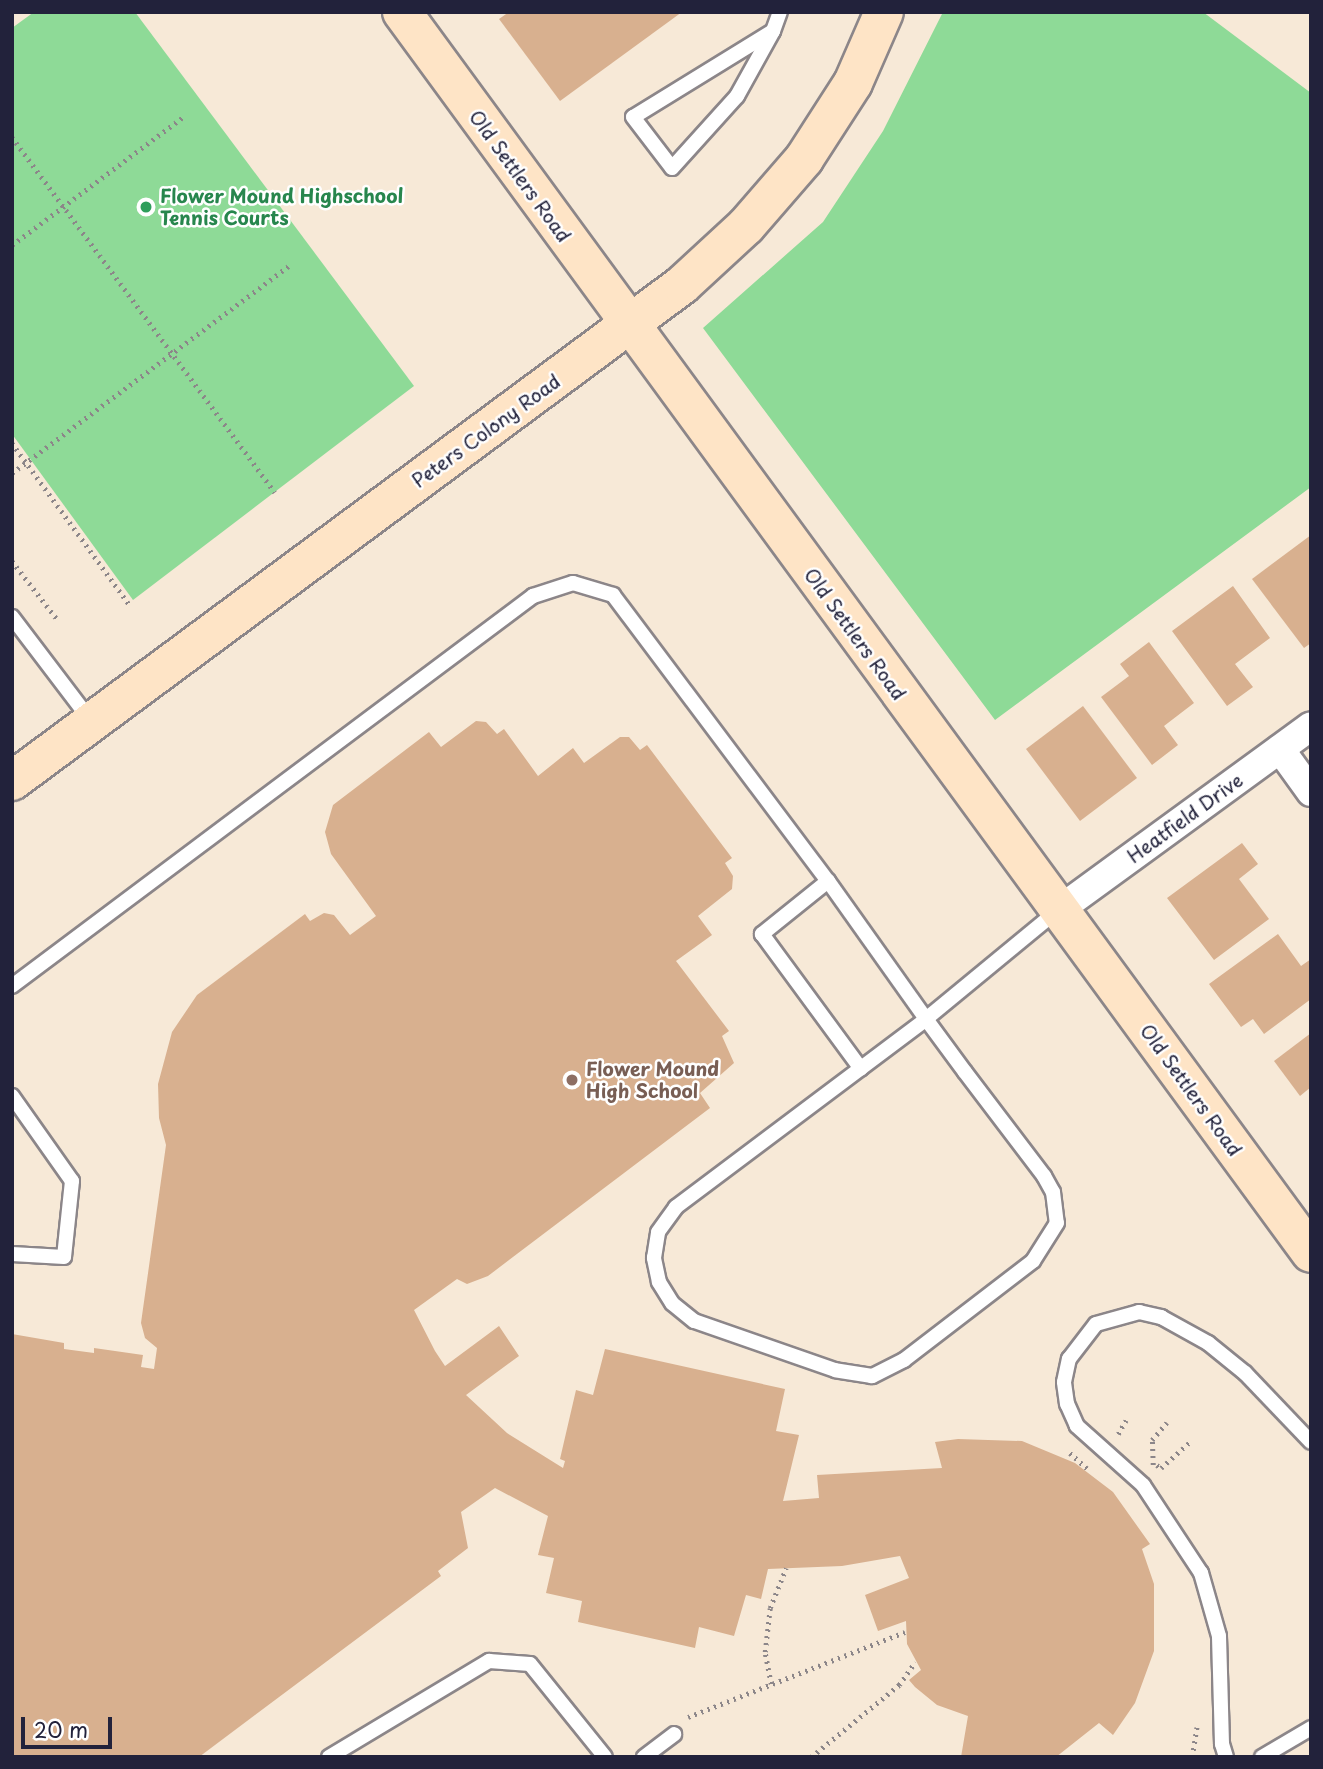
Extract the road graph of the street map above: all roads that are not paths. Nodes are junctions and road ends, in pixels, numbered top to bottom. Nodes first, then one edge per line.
1 (402, 12) edge
2 (780, 12) edge
3 (884, 12) edge
4 (773, 31) junction
5 (628, 326) junction
6 (15, 625) edge
7 (91, 722) junction
8 (1311, 726) edge
9 (1280, 749) junction
10 (12, 781) edge
11 (1311, 792) edge
12 (828, 881) junction
13 (1059, 910) junction
14 (12, 986) edge
15 (926, 1018) junction
16 (861, 1069) junction
17 (12, 1096) edge
18 (1311, 1253) edge
19 (12, 1254) edge
20 (1311, 1442) edge
21 (1311, 1728) edge
22 (674, 1734) road end
23 (329, 1757) edge
24 (605, 1757) edge
25 (643, 1757) edge
26 (1226, 1757) edge
27 (1262, 1757) edge

1 - 5 main road, Old Settlers Road
2 - 4 lane
3 - 5 main road, Peters Colony Road
4 - 4 lane
5 - 7 main road, Peters Colony Road
5 - 13 main road, Old Settlers Road
6 - 7 lane
7 - 10 main road, Peters Colony Road
8 - 9 street, Heatfield Drive
9 - 11 street
9 - 13 street, Heatfield Drive
12 - 14 lane
12 - 15 lane
12 - 16 lane
13 - 15 lane
13 - 18 main road, Old Settlers Road
15 - 16 lane
15 - 16 lane
17 - 19 lane
20 - 26 lane
21 - 27 lane
22 - 25 lane
23 - 24 lane

